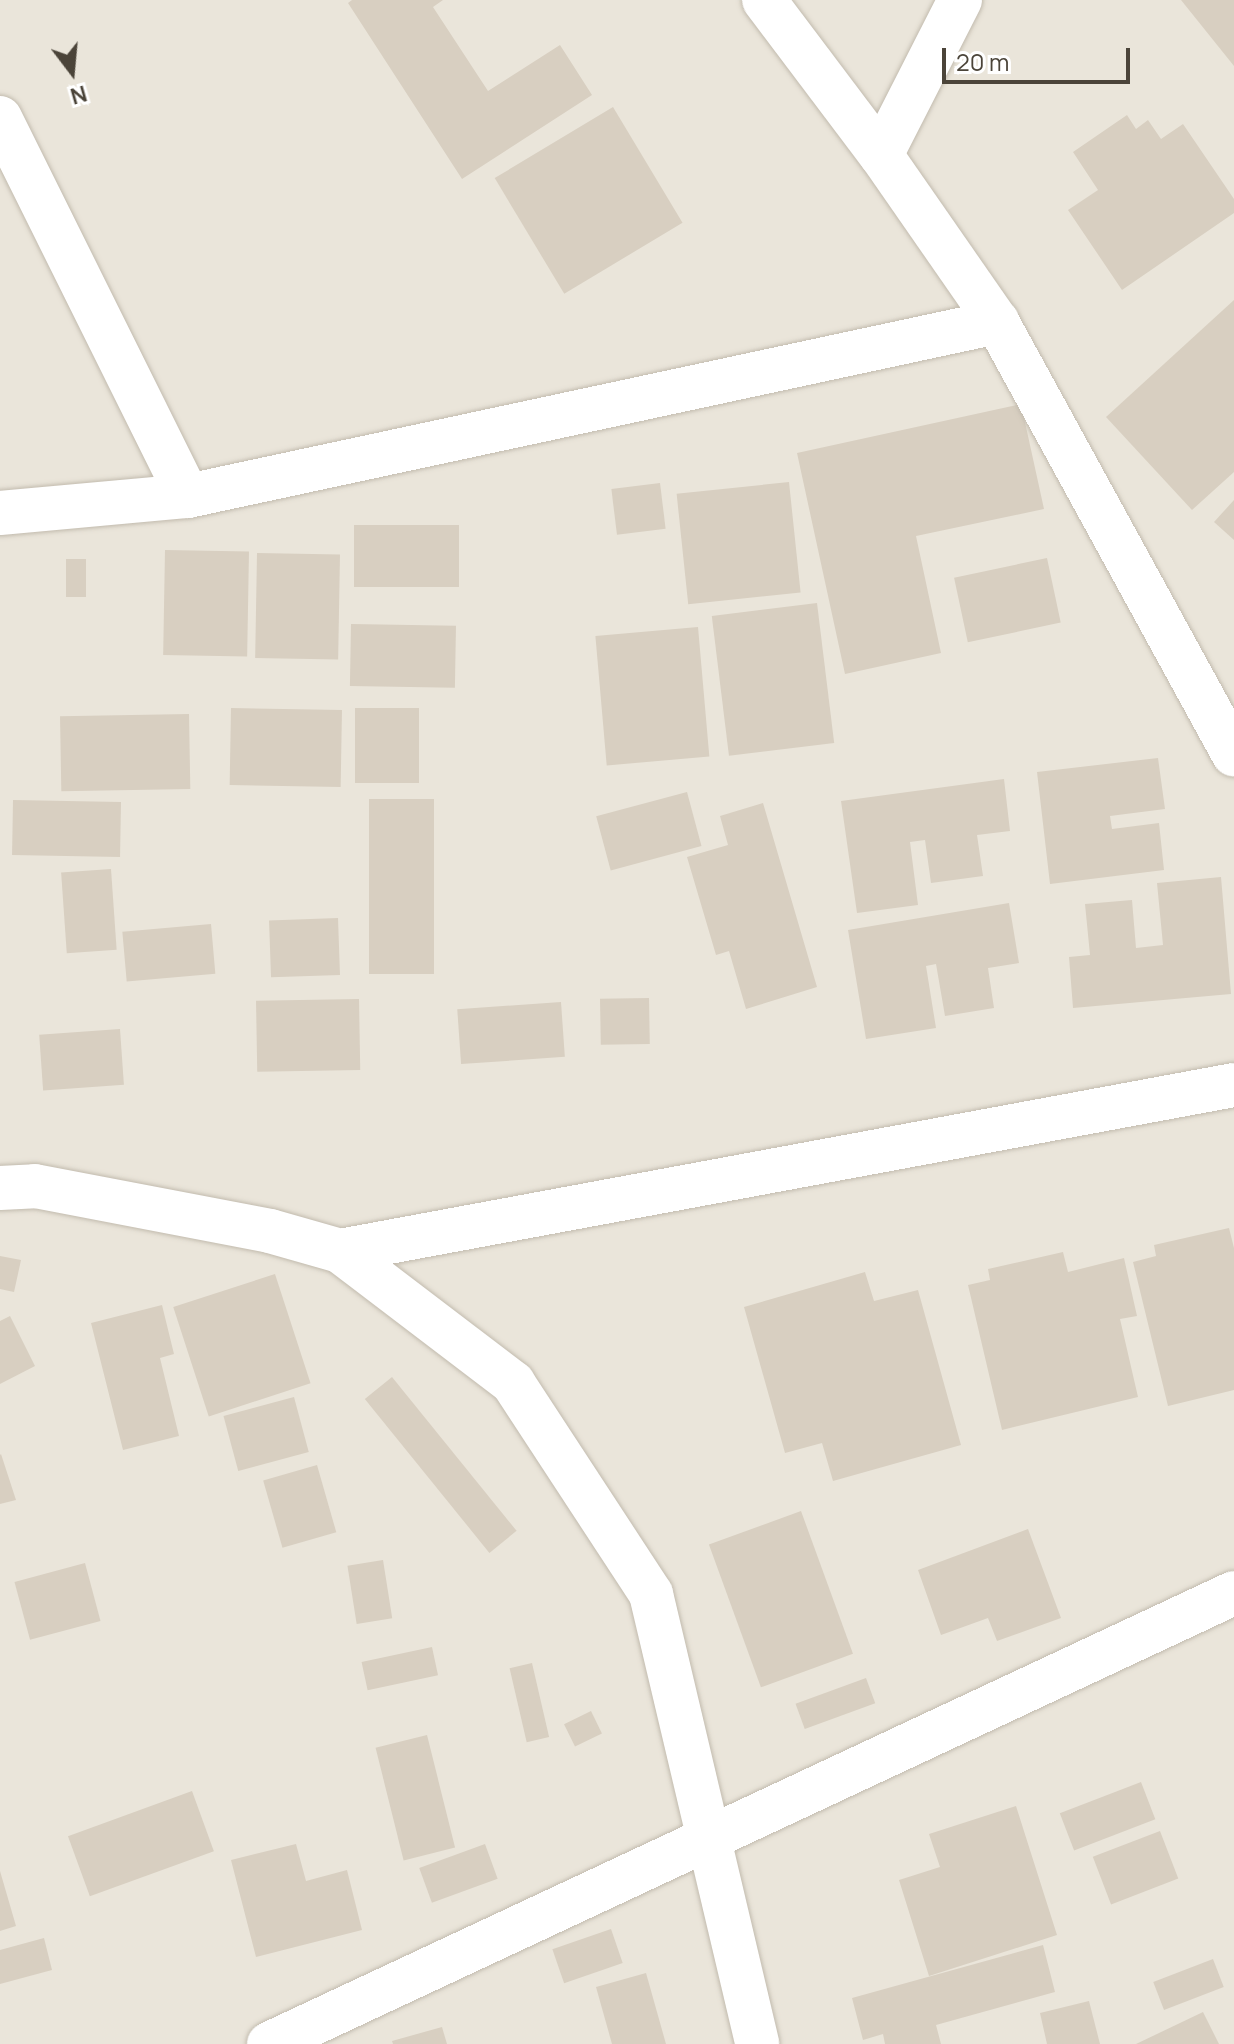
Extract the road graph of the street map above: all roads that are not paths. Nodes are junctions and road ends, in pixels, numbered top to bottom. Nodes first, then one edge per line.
1 (764, 0) edge
2 (960, 0) edge
3 (0, 118) edge
4 (881, 155) junction
5 (997, 322) junction
6 (188, 496) junction
7 (0, 513) edge
8 (1220, 692) edge
9 (1234, 754) edge
10 (1234, 1085) edge
11 (0, 1188) edge
12 (340, 1251) junction
13 (1234, 1593) edge
14 (710, 1838) junction
15 (269, 2044) edge
16 (757, 2044) edge

1 - 4 street
2 - 4 street
3 - 6 street
4 - 5 street
5 - 6 street
5 - 8 street
6 - 7 street
8 - 9 street
10 - 12 street
11 - 12 street
12 - 14 street
13 - 14 street
14 - 15 street
14 - 16 street

